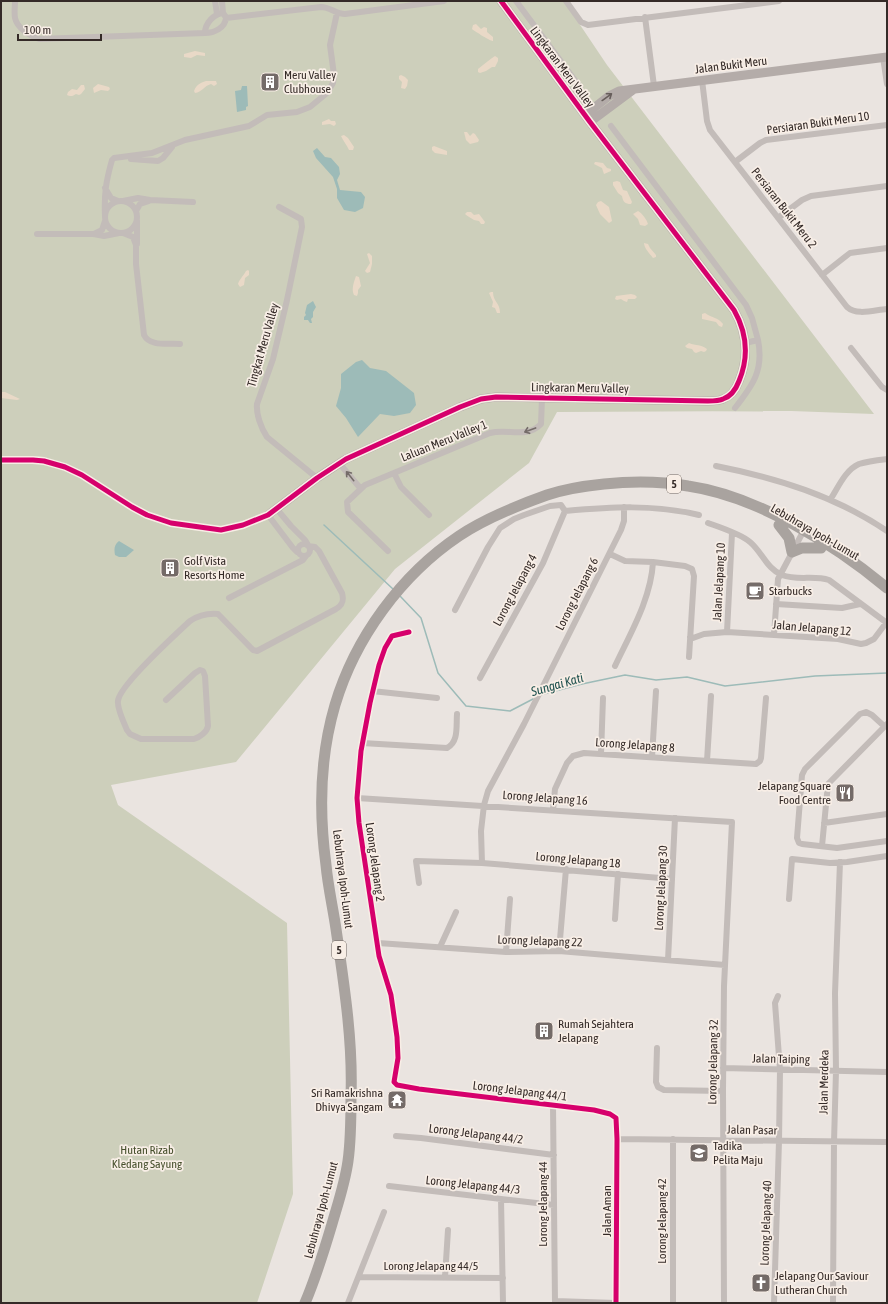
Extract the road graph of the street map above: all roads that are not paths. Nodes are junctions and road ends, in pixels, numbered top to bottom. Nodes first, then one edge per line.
1 (15, 1) edge
2 (215, 1) edge
3 (222, 1) edge
4 (444, 1) edge
5 (501, 1) edge
6 (516, 1) edge
7 (566, 1) edge
8 (779, 1) edge
9 (337, 13) junction
10 (222, 15) junction
11 (645, 17) junction
12 (532, 24) junction
13 (523, 31) junction
14 (205, 33) junction
15 (885, 57) edge
16 (702, 80) junction
17 (887, 84) edge
18 (654, 86) junction
19 (580, 87) dead end
20 (588, 118) junction
21 (887, 125) edge
22 (611, 126) dead end
23 (735, 162) junction
24 (887, 186) edge
25 (105, 188) junction
26 (662, 195) junction
27 (150, 200) junction
28 (120, 201) junction
29 (193, 202) dead end
30 (652, 202) junction
31 (279, 207) dead end
32 (136, 212) junction
33 (778, 218) junction
34 (105, 219) junction
35 (137, 219) junction
36 (121, 233) junction
37 (37, 234) dead end
38 (94, 234) junction
39 (136, 245) junction
40 (887, 248) edge
41 (822, 275) junction
42 (887, 309) edge
43 (758, 340) junction
44 (745, 343) junction
45 (180, 344) dead end
46 (851, 348) dead end
47 (887, 390) edge
48 (542, 398) junction
49 (735, 408) dead end
50 (887, 459) edge
51 (1, 460) edge
52 (339, 463) junction
53 (716, 466) dead end
54 (394, 473) junction
55 (317, 478) junction
56 (361, 489) junction
57 (538, 498) junction
58 (830, 500) junction
59 (624, 506) junction
60 (276, 508) junction
61 (565, 511) junction
62 (268, 515) junction
63 (429, 515) dead end
64 (699, 515) dead end
65 (287, 522) junction
66 (708, 522) dead end
67 (780, 525) junction
68 (278, 529) junction
69 (887, 530) edge
70 (732, 533) junction
71 (802, 533) junction
72 (308, 546) junction
73 (821, 548) junction
74 (388, 551) dead end
75 (298, 552) junction
76 (792, 552) junction
77 (610, 554) junction
78 (307, 555) junction
79 (322, 557) junction
80 (653, 562) junction
81 (293, 563) junction
82 (780, 574) junction
83 (887, 589) edge
84 (229, 598) dead end
85 (776, 604) junction
86 (860, 604) junction
87 (455, 610) dead end
88 (886, 623) edge
89 (409, 632) dead end
90 (727, 632) junction
91 (774, 635) junction
92 (690, 637) junction
93 (689, 657) dead end
94 (615, 666) dead end
95 (480, 678) dead end
96 (372, 691) junction
97 (656, 691) dead end
98 (711, 696) dead end
99 (437, 698) dead end
100 (603, 698) dead end
101 (766, 698) dead end
102 (166, 700) dead end
103 (457, 714) dead end
104 (885, 725) edge
105 (362, 743) junction
106 (601, 754) junction
107 (652, 757) junction
108 (707, 761) junction
109 (357, 798) junction
110 (484, 805) junction
111 (553, 810) junction
112 (887, 814) edge
113 (675, 818) junction
114 (732, 822) joint
115 (824, 823) junction
116 (887, 841) edge
117 (822, 846) junction
118 (887, 856) edge
119 (840, 862) junction
120 (482, 863) junction
121 (566, 869) junction
122 (618, 874) junction
123 (672, 879) junction
124 (419, 883) dead end
125 (510, 899) dead end
126 (789, 899) dead end
127 (456, 912) dead end
128 (616, 919) dead end
129 (378, 943) junction
130 (440, 947) junction
131 (559, 951) junction
132 (506, 952) junction
133 (668, 960) junction
134 (725, 965) junction
135 (778, 996) dead end
136 (657, 1048) dead end
137 (723, 1068) junction
138 (780, 1070) junction
139 (836, 1071) junction
140 (887, 1072) edge
141 (419, 1089) joint
142 (723, 1091) junction
143 (553, 1106) junction
144 (616, 1118) joint
145 (396, 1136) dead end
146 (617, 1139) junction
147 (673, 1139) junction
148 (723, 1140) junction
149 (779, 1141) junction
150 (834, 1142) junction
151 (887, 1142) edge
152 (554, 1155) junction
153 (389, 1186) dead end
154 (501, 1199) junction
155 (554, 1205) junction
156 (384, 1212) dead end
157 (448, 1230) dead end
158 (359, 1277) junction
159 (445, 1277) junction
160 (503, 1278) junction
161 (555, 1302) edge
162 (305, 1303) edge
163 (348, 1303) edge
164 (503, 1303) edge
165 (616, 1303) edge
166 (673, 1303) edge
167 (724, 1303) edge
168 (774, 1303) edge
169 (833, 1303) edge

1 - 14 street
2 - 10 street
3 - 10 street
4 - 9 street
5 - 13 street, Lingkaran Meru Valley
6 - 12 street
7 - 11 street
8 - 11 street
9 - 10 street
9 - 25 street
10 - 14 street
10 - 14 street
11 - 18 street
12 - 13 street
12 - 19 street
13 - 20 street, Lingkaran Meru Valley
15 - 16 street, Jalan Bukit Meru
15 - 17 street
16 - 18 street, Jalan Bukit Meru
16 - 23 street, Persiaran Bukit Meru 2
18 - 20 street, Jalan Bukit Meru
20 - 30 street, Lingkaran Meru Valley
21 - 23 street, Persiaran Bukit Meru 10
22 - 26 street
23 - 33 street, Persiaran Bukit Meru 2
24 - 33 street
25 - 28 street
25 - 34 street
26 - 30 street
26 - 43 street
27 - 28 street
27 - 29 street
27 - 32 street
28 - 32 street
28 - 34 street
30 - 44 street, Lingkaran Meru Valley
31 - 55 street, Tingkat Meru Valley
32 - 35 street
33 - 41 street, Persiaran Bukit Meru 2
34 - 36 street
34 - 38 street
35 - 36 street
35 - 39 street
36 - 38 street
36 - 39 street
37 - 38 street
39 - 45 street
40 - 41 street
41 - 42 street, Persiaran Bukit Meru 2
43 - 44 street
43 - 49 street
44 - 48 street, Lingkaran Meru Valley
46 - 47 street
48 - 52 street, Lingkaran Meru Valley
48 -> 54 street, Laluan Meru Valley 1
50 - 58 street
51 - 62 street, Lingkaran Meru Valley
52 - 55 street, Lingkaran Meru Valley
56 -> 52 street
53 - 58 street
54 - 56 street, Laluan Meru Valley 1
54 - 63 street
55 - 60 street, Lingkaran Meru Valley
56 - 74 street, Laluan Meru Valley 1
57 - 67 highway, Lebuhraya Ipoh-Lumut / 5
57 - 71 highway, Lebuhraya Ipoh-Lumut / 5
57 - 162 highway, Lebuhraya Ipoh-Lumut / 5
58 - 69 street
59 - 61 street
59 - 64 street
59 - 77 street, Lorong Jelapang 6
60 - 62 street, Lingkaran Meru Valley
60 - 65 street
61 - 87 street
61 - 95 street, Lorong Jelapang 4
62 - 68 street
65 - 68 street
65 - 72 street
66 - 70 street
67 - 71 highway, Lebuhraya Ipoh-Lumut / 5
67 - 76 highway
68 - 75 street
70 - 82 street
70 - 90 street, Jalan Jelapang 10
71 - 73 highway, Lebuhraya Ipoh-Lumut / 5
71 - 76 street
71 - 83 highway, Lebuhraya Ipoh-Lumut / 5
72 - 75 street
72 - 78 street
72 - 79 street
73 - 76 highway
73 - 83 highway, Lebuhraya Ipoh-Lumut / 5
75 - 78 street
75 - 81 street
76 - 82 street
77 - 80 street
77 - 110 street, Lorong Jelapang 6
78 - 79 street
78 - 81 street
79 - 102 street
80 - 92 street
80 - 94 street
81 - 84 street
82 - 85 street
82 - 86 street
85 - 86 street
85 - 91 street
86 - 88 street
88 - 91 street, Jalan Jelapang 12
89 - 96 street, Lorong Jelapang 2
90 - 91 street, Jalan Jelapang 12
90 - 92 street, Jalan Jelapang 12
92 - 93 street
96 - 99 street
96 - 105 street, Lorong Jelapang 2
97 - 107 street
98 - 108 street
100 - 106 street
101 - 108 street, Lorong Jelapang 8
103 - 105 street
104 - 115 street
104 - 117 street
105 - 109 street, Lorong Jelapang 2
106 - 107 street, Lorong Jelapang 8
106 - 111 street, Lorong Jelapang 8
107 - 108 street, Lorong Jelapang 8
109 - 110 street, Lorong Jelapang 16
109 - 129 street, Lorong Jelapang 2
110 - 111 street, Lorong Jelapang 16
110 - 120 street
111 - 113 street, Lorong Jelapang 16
112 - 115 street
113 - 114 street, Lorong Jelapang 16
113 - 123 street, Lorong Jelapang 30
114 - 134 street, Lorong Jelapang 32
115 - 117 street
116 - 117 street
118 - 119 street
119 - 126 street
119 - 139 street, Jalan Merdeka
120 - 121 street, Lorong Jelapang 18
120 - 124 street, Lorong Jelapang 18
121 - 122 street, Lorong Jelapang 18
121 - 131 street
122 - 123 street, Lorong Jelapang 18
122 - 128 street
123 - 133 street, Lorong Jelapang 30
125 - 132 street
127 - 130 street
129 - 130 street, Lorong Jelapang 22
129 - 141 street, Lorong Jelapang 2
130 - 132 street, Lorong Jelapang 22
131 - 132 street, Lorong Jelapang 22
131 - 133 street, Lorong Jelapang 22
133 - 134 street, Lorong Jelapang 22
134 - 137 street, Lorong Jelapang 32
135 - 138 street, Lorong Jelapang 40
136 - 142 street
137 - 138 street, Jalan Taiping
137 - 142 street, Lorong Jelapang 32
138 - 139 street, Jalan Taiping
138 - 149 street, Lorong Jelapang 40
139 - 140 street, Jalan Taiping
139 - 150 street, Jalan Merdeka
141 - 143 street, Lorong Jelapang 44/1
142 - 148 street, Lorong Jelapang 32
143 - 144 street, Lorong Jelapang 44/1
143 - 152 street, Lorong Jelapang 44
144 - 146 street, Jalan Aman
145 - 152 street, Lorong Jelapang 44/2
146 - 147 street, Jalan Pasar
146 - 165 street, Jalan Aman
147 - 148 street, Jalan Pasar
147 - 166 street, Lorong Jelapang 42
148 - 149 street, Jalan Pasar
148 - 167 street, Lorong Jelapang 32
149 - 150 street, Jalan Pasar
149 - 168 street, Lorong Jelapang 40
150 - 151 street, Jalan Pasar
150 - 169 street, Jalan Merdeka
152 - 155 street, Lorong Jelapang 44
153 - 154 street, Lorong Jelapang 44/3
154 - 155 street, Lorong Jelapang 44/3
154 - 160 street
155 - 161 street, Lorong Jelapang 44
156 - 158 street
157 - 159 street
158 - 159 street, Lorong Jelapang 44/5
158 - 163 street
159 - 160 street, Lorong Jelapang 44/5
160 - 164 street
161 - 165 street

